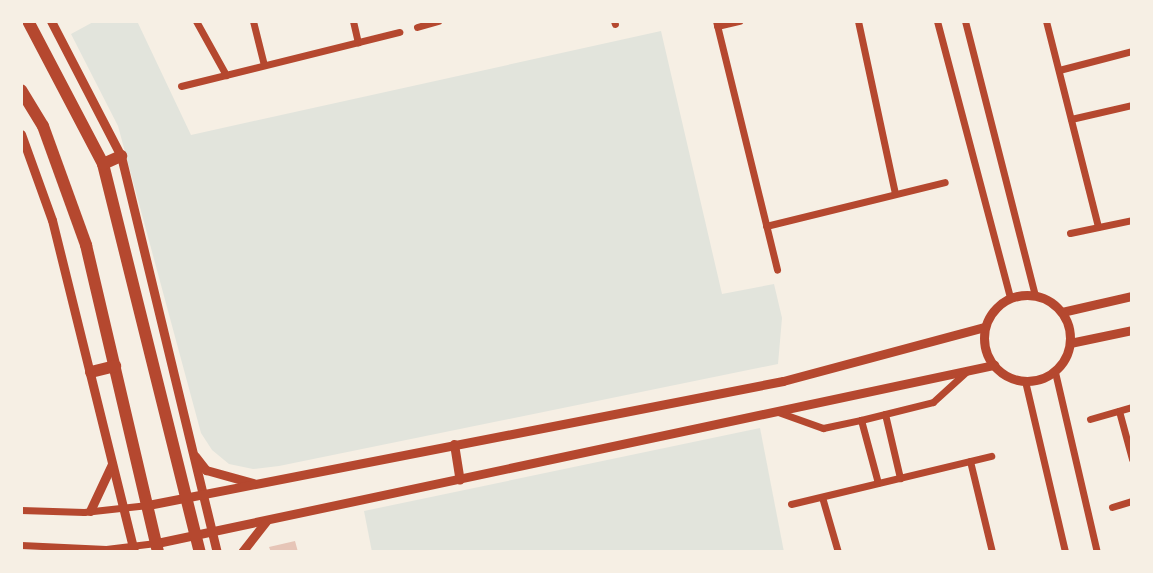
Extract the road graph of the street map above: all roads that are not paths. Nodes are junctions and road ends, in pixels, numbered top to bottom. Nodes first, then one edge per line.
1 (28, 21) edge
2 (51, 21) edge
3 (196, 21) edge
4 (253, 21) edge
5 (353, 21) edge
6 (434, 21) edge
7 (739, 21) edge
8 (858, 21) edge
9 (937, 21) edge
10 (965, 21) edge
11 (1046, 21) edge
12 (717, 24) edge
13 (417, 27) dead end
14 (399, 32) dead end
15 (358, 42) junction
16 (1132, 51) edge
17 (264, 65) junction
18 (1059, 70) junction
19 (226, 75) junction
20 (181, 86) dead end
21 (21, 90) edge
22 (1132, 104) edge
23 (1071, 118) junction
24 (21, 134) edge
25 (121, 156) junction
26 (103, 164) junction
27 (944, 182) dead end
28 (895, 193) junction
29 (1132, 220) edge
30 (766, 226) junction
31 (1098, 227) junction
32 (1070, 233) dead end
33 (777, 270) dead end
34 (1035, 295) junction
35 (1132, 296) edge
36 (1010, 298) junction
37 (1062, 312) junction
38 (985, 327) junction
39 (1132, 330) edge
40 (1070, 343) junction
41 (994, 365) junction
42 (115, 366) junction
43 (968, 370) junction
44 (91, 372) junction
45 (1055, 372) junction
46 (1025, 381) junction
47 (1132, 407) edge
48 (1119, 411) junction
49 (778, 412) junction
50 (885, 414) junction
51 (1090, 419) dead end
52 (861, 420) junction
53 (454, 444) junction
54 (194, 454) junction
55 (991, 456) dead end
56 (114, 458) junction
57 (1132, 459) edge
58 (970, 461) junction
59 (901, 478) junction
60 (460, 480) junction
61 (878, 483) junction
62 (258, 484) junction
63 (203, 494) junction
64 (822, 497) junction
65 (187, 498) junction
66 (1132, 501) edge
67 (791, 504) dead end
68 (148, 505) junction
69 (1112, 507) dead end
70 (124, 509) junction
71 (21, 510) edge
72 (90, 511) junction
73 (266, 521) junction
74 (212, 532) junction
75 (196, 535) junction
76 (21, 545) edge
77 (157, 547) edge
78 (133, 549) edge
79 (76, 550) edge
80 (200, 552) edge
81 (217, 552) edge
82 (242, 552) edge
83 (838, 552) edge
84 (992, 552) edge
85 (1065, 552) edge
86 (1097, 552) edge

1 - 26 highway
2 - 25 street
3 - 19 street
4 - 17 street
5 - 15 street
6 - 13 street
7 - 12 street
8 - 28 street
9 - 36 street
10 - 34 street
11 - 18 street
12 - 30 street
14 - 15 street
15 - 17 street
16 - 18 street
17 - 19 street
18 - 23 street
19 - 20 street
21 - 42 highway
22 - 23 street
23 - 31 street
24 - 44 street
25 - 26 highway
25 - 54 street
26 - 65 highway
27 - 28 street
28 - 30 street
29 - 31 street
30 - 33 street
31 - 32 street
34 - 36 street
34 - 37 street
35 - 37 street
36 - 38 street
37 - 40 street
38 - 41 street
38 - 53 street
39 - 40 street
40 - 45 street
41 - 43 street
41 - 46 street
42 - 44 highway
42 - 68 highway
43 - 49 street
43 - 50 street
44 - 56 street
45 - 46 street
45 - 86 street
46 - 85 street
47 - 48 street
48 - 51 street
48 - 57 street
49 - 52 street
49 - 60 street
50 - 52 street
50 - 59 street
52 - 61 street
53 - 60 street
53 - 62 street
54 - 62 street
54 - 63 street
55 - 58 street
56 - 70 street
56 - 72 street
58 - 59 street
58 - 84 street
59 - 61 street
60 - 73 street
61 - 64 street
62 - 63 street
63 - 65 street
63 - 74 street
64 - 67 street
64 - 83 street
65 - 68 street
65 - 75 highway
66 - 69 street
68 - 70 street
68 - 77 highway
70 - 72 street
70 - 78 street
71 - 72 street
73 - 74 street
73 - 82 street
74 - 75 street
74 - 81 street
75 - 77 street
75 - 80 highway
76 - 79 street
77 - 78 street
78 - 79 street

